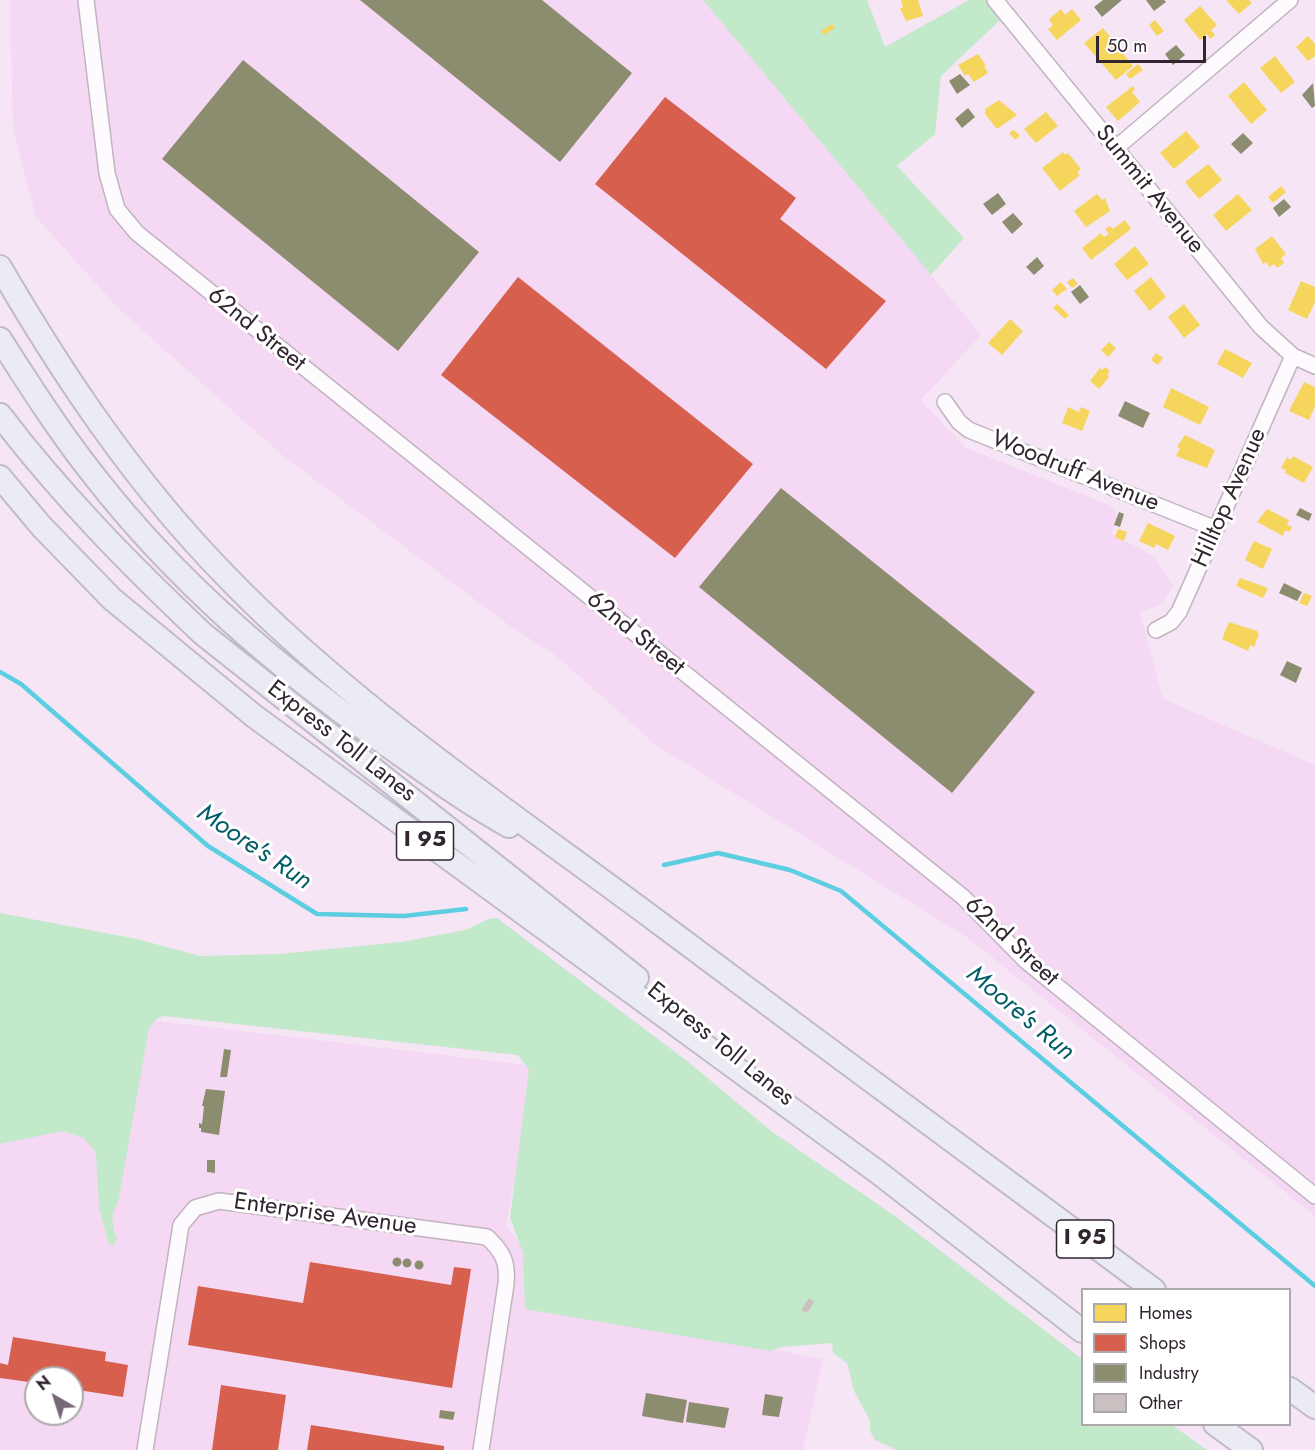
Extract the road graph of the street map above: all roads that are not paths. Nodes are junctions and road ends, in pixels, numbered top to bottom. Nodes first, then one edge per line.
1 (86, 0) edge
2 (994, 0) edge
3 (1290, 0) edge
4 (1116, 148) junction
5 (0, 267) edge
6 (0, 339) edge
7 (1293, 356) junction
8 (1315, 366) edge
9 (945, 402) dead end
10 (0, 415) edge
11 (0, 477) edge
12 (1216, 529) junction
13 (1156, 630) dead end
14 (577, 861) junction
15 (879, 1173) junction
16 (1315, 1196) edge
17 (1151, 1288) edge
18 (1081, 1328) edge
19 (1291, 1390) edge
20 (1315, 1407) edge
21 (1216, 1426) edge
22 (145, 1450) edge
23 (481, 1450) edge
24 (1251, 1450) edge

1 - 16 street, 62nd Street
2 - 4 street, Summit Avenue
3 - 4 street
4 - 7 street, Summit Avenue
5 - 14 highway, I 95
6 - 14 highway, Express Toll Lanes
7 - 8 street, Summit Avenue
7 - 12 street, Hilltop Avenue
9 - 12 street, Woodruff Avenue
10 - 15 highway, Express Toll Lanes
11 - 15 highway, I 95
12 - 13 street, Hilltop Avenue
14 - 17 highway, I 95
15 - 18 highway, I 95
19 - 20 highway
21 - 24 highway
22 - 23 street, Enterprise Avenue

